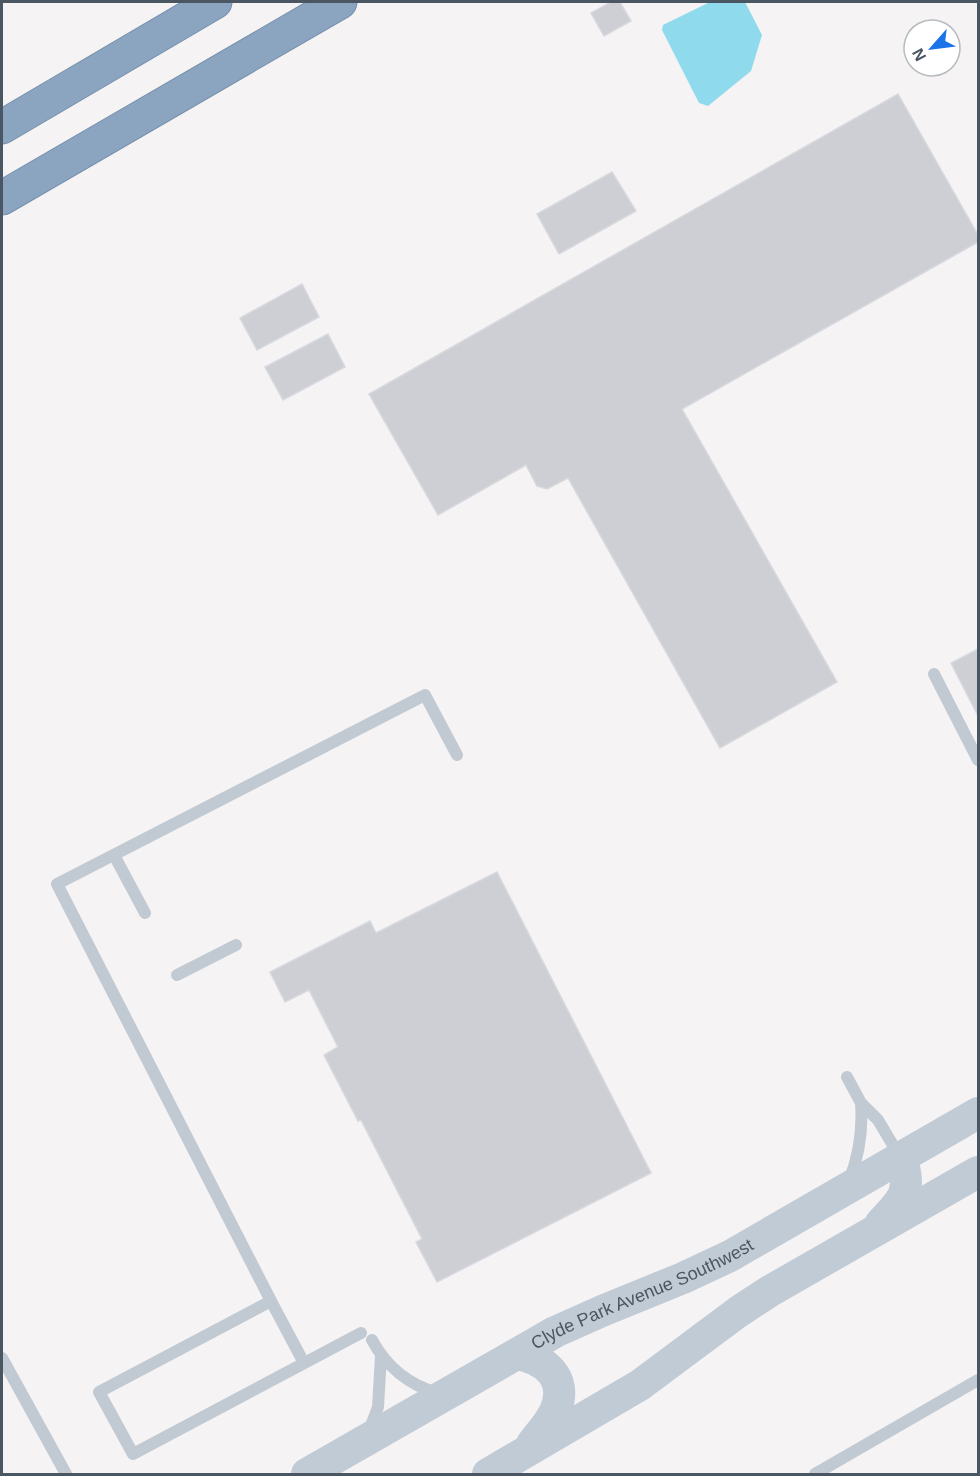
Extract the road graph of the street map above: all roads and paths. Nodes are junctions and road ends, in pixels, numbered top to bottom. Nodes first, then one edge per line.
1 (215, 2) edge
2 (340, 2) edge
3 (182, 21) junction
4 (2, 109) edge
5 (2, 127) edge
6 (2, 198) edge
7 (934, 674) dead end
8 (457, 755) dead end
9 (978, 760) edge
10 (114, 855) junction
11 (146, 913) dead end
12 (236, 945) dead end
13 (177, 975) dead end
14 (847, 1077) dead end
15 (861, 1103) junction
16 (978, 1113) edge
17 (901, 1158) junction
18 (978, 1172) edge
19 (845, 1190) junction
20 (870, 1234) junction
21 (271, 1301) junction
22 (361, 1333) dead end
23 (372, 1341) dead end
24 (517, 1354) junction
25 (381, 1356) junction
26 (2, 1358) edge
27 (304, 1363) junction
28 (6, 1379) edge
29 (978, 1380) edge
30 (444, 1395) junction
31 (361, 1444) junction
32 (524, 1454) junction
33 (66, 1474) edge
34 (307, 1474) edge
35 (488, 1474) edge
36 (815, 1474) edge

1 - 3 highway
2 - 6 highway
3 - 4 highway
3 - 5 highway
7 - 9 lane
8 - 10 lane
10 - 11 lane
10 - 21 lane
12 - 13 lane
14 - 15 lane
15 - 17 lane
15 - 19 lane
16 - 17 main road, Clyde Park Avenue Southwest
17 - 19 main road, Clyde Park Avenue Southwest
17 - 20 main road
18 - 20 main road
19 - 24 main road, Clyde Park Avenue Southwest
20 - 32 main road
21 - 27 lane
21 - 27 lane
22 - 27 lane
23 - 25 lane
24 - 30 main road, Clyde Park Avenue Southwest
24 - 32 main road
25 - 30 lane
25 - 31 lane
26 - 28 lane
28 - 33 lane
29 - 36 lane
30 - 31 main road, Clyde Park Avenue Southwest
31 - 34 main road, Clyde Park Avenue Southwest
32 - 35 main road

